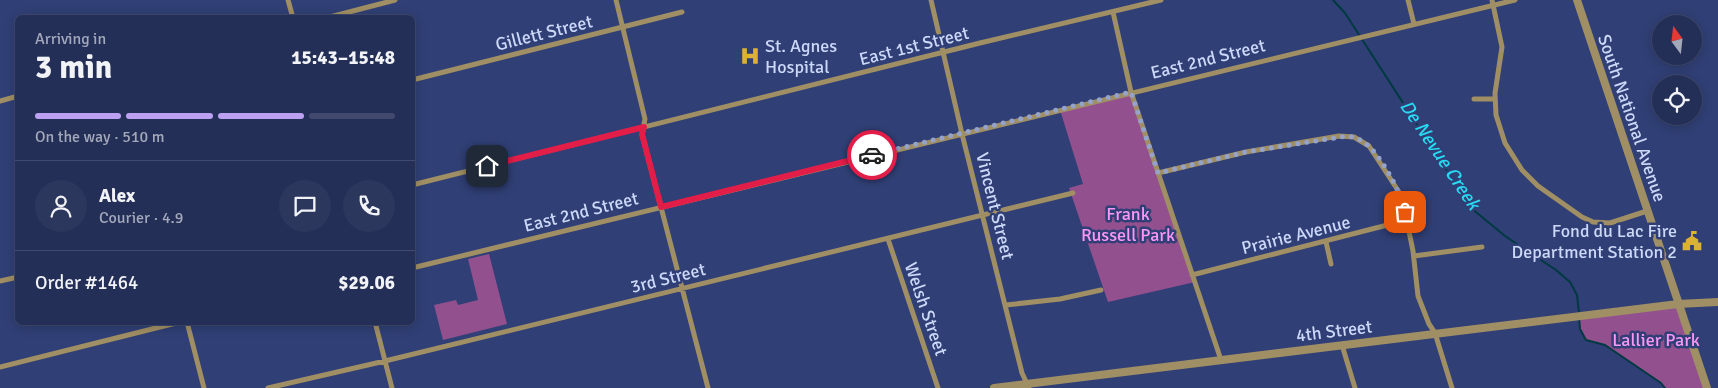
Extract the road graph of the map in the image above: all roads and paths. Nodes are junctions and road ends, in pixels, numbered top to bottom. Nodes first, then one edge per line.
1 (288, 0) edge
2 (395, 0) edge
3 (616, 0) edge
4 (931, 0) edge
5 (1161, 0) edge
6 (1408, 0) edge
7 (1515, 0) edge
8 (1577, 0) edge
9 (1493, 3) edge
10 (682, 12) dead end
11 (1113, 12) junction
12 (292, 15) edge
13 (338, 15) edge
14 (1414, 24) junction
15 (623, 28) junction
16 (944, 52) junction
17 (415, 79) edge
18 (1131, 92) junction
19 (15, 97) edge
20 (1474, 99) dead end
21 (1495, 99) junction
22 (0, 101) edge
23 (644, 127) junction
24 (962, 134) junction
25 (1158, 173) junction
26 (415, 184) edge
27 (1073, 193) dead end
28 (661, 207) junction
29 (1647, 211) junction
30 (983, 214) junction
31 (1407, 220) junction
32 (888, 239) junction
33 (1326, 242) junction
34 (1482, 247) dead end
35 (1414, 256) junction
36 (1331, 264) dead end
37 (415, 267) edge
38 (1192, 275) junction
39 (15, 278) edge
40 (0, 281) edge
41 (682, 289) junction
42 (1101, 290) dead end
43 (1718, 302) edge
44 (1678, 304) junction
45 (1006, 305) junction
46 (168, 325) edge
47 (188, 325) edge
48 (376, 325) edge
49 (1435, 333) junction
50 (1342, 345) junction
51 (1221, 360) junction
52 (385, 361) junction
53 (0, 367) edge
54 (1028, 386) edge
55 (204, 388) edge
56 (268, 388) edge
57 (392, 388) edge
58 (708, 388) edge
59 (938, 388) edge
60 (994, 388) edge
61 (1355, 388) edge
62 (1452, 388) edge
63 (1707, 388) edge

1 - 12 street
2 - 13 street
3 - 15 street
4 - 16 street, Vincent Street
5 - 11 street, East 1st Street
6 - 14 street
7 - 9 street, East 2nd Street
8 - 29 street, South National Avenue
9 - 14 street, East 2nd Street
9 - 21 street
10 - 15 street, Gillett Street
11 - 16 street, East 1st Street
11 - 18 street
14 - 18 street, East 2nd Street
15 - 17 street, Gillett Street
15 - 23 street
16 - 23 street, East 1st Street
16 - 24 street, Vincent Street
18 - 24 street, East 2nd Street
18 - 25 street
19 - 22 street
20 - 21 street
21 - 29 street
23 - 26 street, East 1st Street
23 - 28 street
24 - 28 street, East 2nd Street
24 - 30 street, Vincent Street
25 - 31 street
25 - 38 street
27 - 30 street, 3rd Street
28 - 37 street, East 2nd Street
28 - 41 street
29 - 44 street, South National Avenue
30 - 32 street, 3rd Street
30 - 45 street, Vincent Street
31 - 33 street, Prairie Avenue
31 - 35 street
32 - 41 street, 3rd Street
32 - 59 street, Welsh Street
33 - 36 street
33 - 38 street, Prairie Avenue
34 - 35 street
35 - 49 street
38 - 51 street
39 - 40 street
41 - 52 street, 3rd Street
41 - 58 street
42 - 45 street
43 - 44 street, 4th Street
44 - 49 street, 4th Street
44 - 63 street, South National Avenue
45 - 54 street, Vincent Street
46 - 53 street
47 - 55 street
48 - 52 street
49 - 50 street, 4th Street
49 - 62 street
50 - 51 street, 4th Street
50 - 61 street
51 - 54 street, 4th Street
52 - 56 street, 3rd Street
52 - 57 street
54 - 60 street, 4th Street

